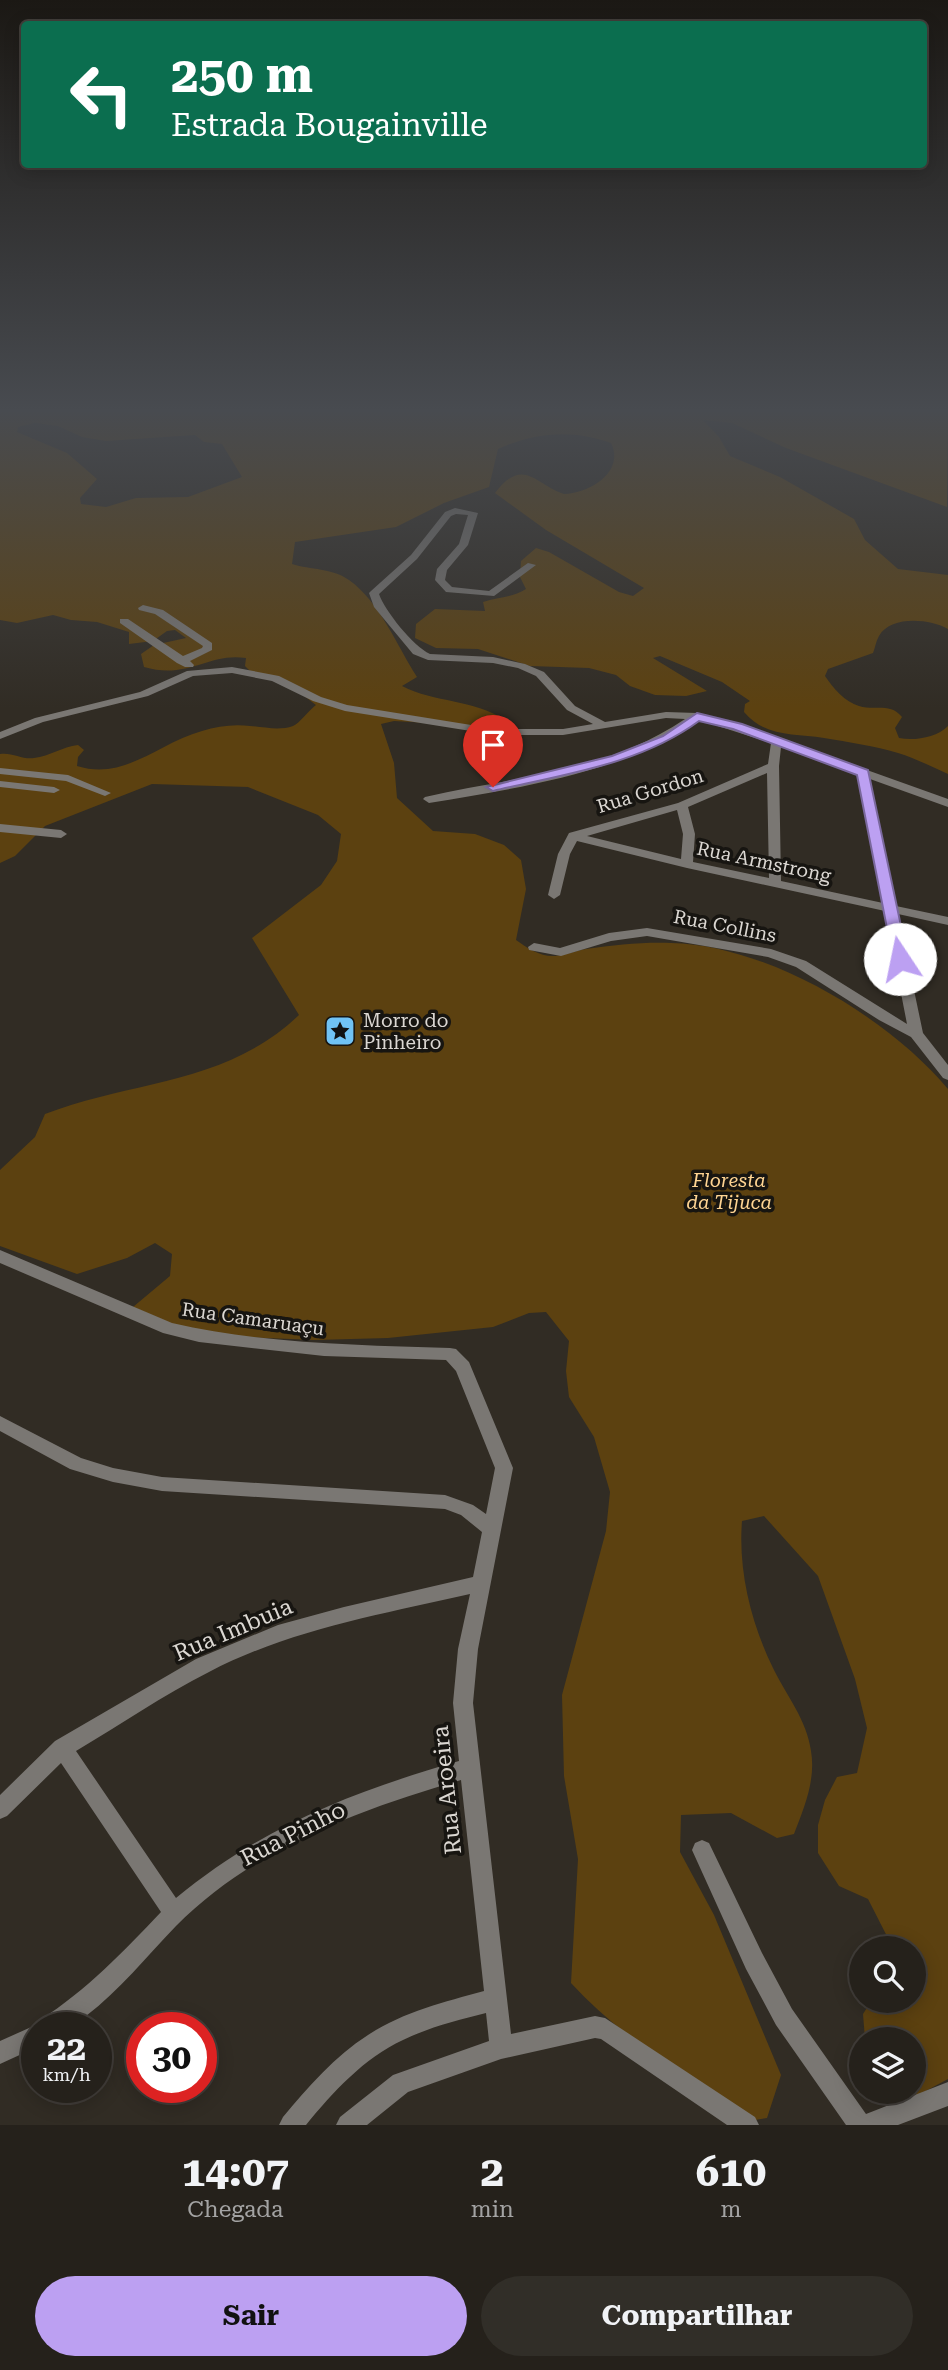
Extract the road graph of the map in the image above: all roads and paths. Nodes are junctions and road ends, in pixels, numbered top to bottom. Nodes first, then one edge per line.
1 (531, 565) dead end
2 (143, 608) dead end
3 (124, 621) dead end
4 (181, 661) junction
5 (200, 671) junction
6 (697, 716) junction
7 (603, 725) junction
8 (0, 736) edge
9 (776, 743) junction
10 (773, 766) junction
11 (0, 771) edge
12 (863, 773) junction
13 (0, 784) edge
14 (54, 790) dead end
15 (105, 793) dead end
16 (429, 799) dead end
17 (948, 803) edge
18 (681, 805) junction
19 (0, 828) edge
20 (61, 834) dead end
21 (573, 836) junction
22 (687, 864) junction
23 (775, 884) junction
24 (554, 895) dead end
25 (890, 909) junction
26 (948, 921) edge
27 (534, 947) dead end
28 (916, 1034) junction
29 (948, 1075) edge
30 (0, 1256) edge
31 (430, 1353) joint
32 (0, 1423) edge
33 (490, 1528) junction
34 (482, 1583) junction
35 (62, 1748) junction
36 (470, 1768) junction
37 (0, 1809) edge
38 (702, 1850) dead end
39 (174, 1913) junction
40 (495, 1999) junction
41 (73, 2012) edge
42 (21, 2043) edge
43 (501, 2048) junction
44 (0, 2053) edge
45 (948, 2094) edge
46 (290, 2125) edge
47 (348, 2125) edge
48 (747, 2125) edge
49 (860, 2125) edge
50 (868, 2125) edge

1 - 7 street
2 - 4 street
3 - 4 street
4 - 5 street
5 - 7 street
5 - 8 street
6 - 7 street
6 - 9 street
6 - 16 street
9 - 10 street
9 - 12 street
10 - 18 street, Rua Gordon
10 - 23 street
11 - 15 street
12 - 17 street
12 - 25 street
13 - 14 street
18 - 21 street, Rua Gordon
18 - 22 street
19 - 20 street
21 - 22 street, Rua Armstrong
21 - 24 street
22 - 23 street, Rua Armstrong
23 - 25 street, Rua Armstrong
25 - 26 street, Rua Armstrong
25 - 28 street
27 - 28 street, Rua Collins
28 - 29 street
30 - 31 street, Rua Camaruaçu
31 - 33 street, Rua Aroeira
32 - 33 street
33 - 34 street, Rua Aroeira
34 - 35 street, Rua Imbuia
34 - 36 street, Rua Aroeira
35 - 37 street, Rua Imbuia
35 - 39 street
36 - 39 street, Rua Pinho
36 - 40 street, Rua Aroeira
38 - 49 street
39 - 41 street, Rua Pinho
40 - 43 street, Rua Aroeira
40 - 46 street
42 - 44 street
43 - 47 street
43 - 48 street
45 - 50 street

